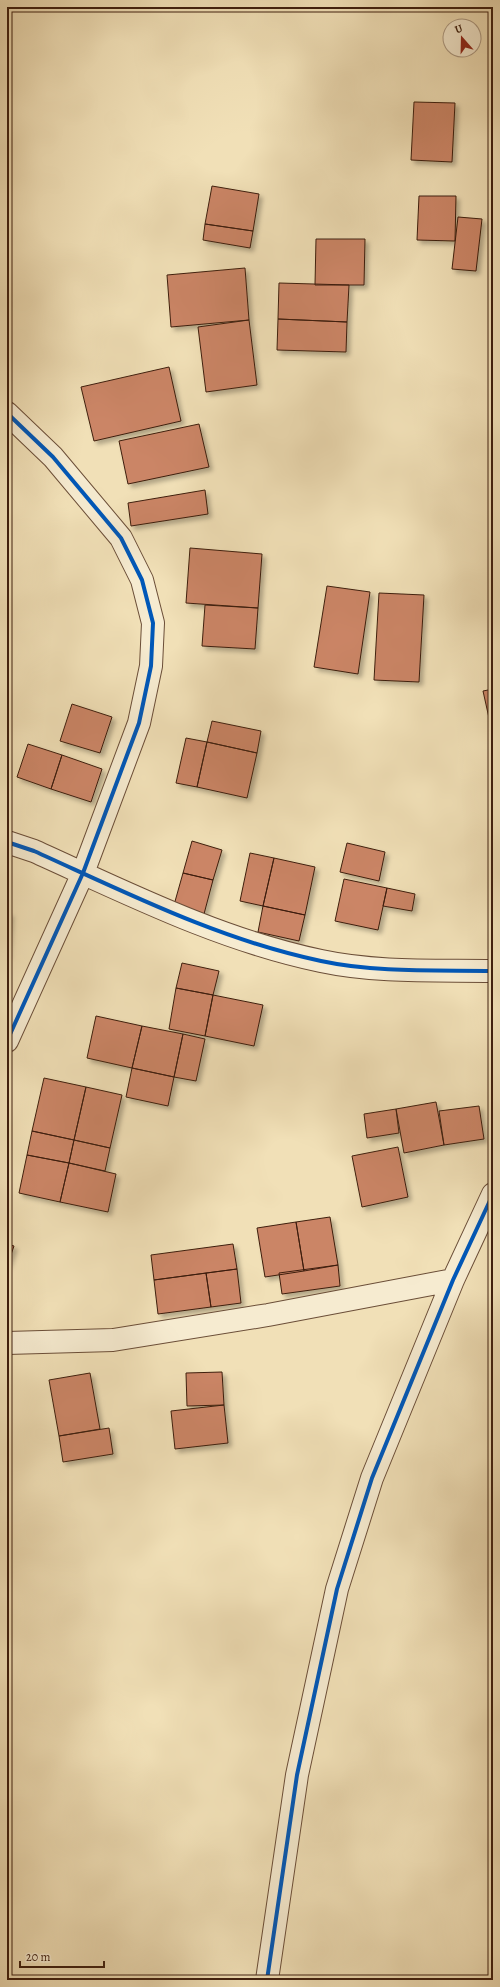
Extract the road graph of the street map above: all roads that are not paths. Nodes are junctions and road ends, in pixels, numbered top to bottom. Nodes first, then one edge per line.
1 (7, 413) edge
2 (7, 842) edge
3 (83, 873) junction
4 (493, 971) edge
5 (7, 1041) edge
6 (493, 1194) edge
7 (453, 1280) junction
8 (7, 1343) edge
9 (267, 1980) edge

1 - 3 street
2 - 3 street
3 - 4 street
3 - 5 street
6 - 7 street
7 - 8 street
7 - 9 street

